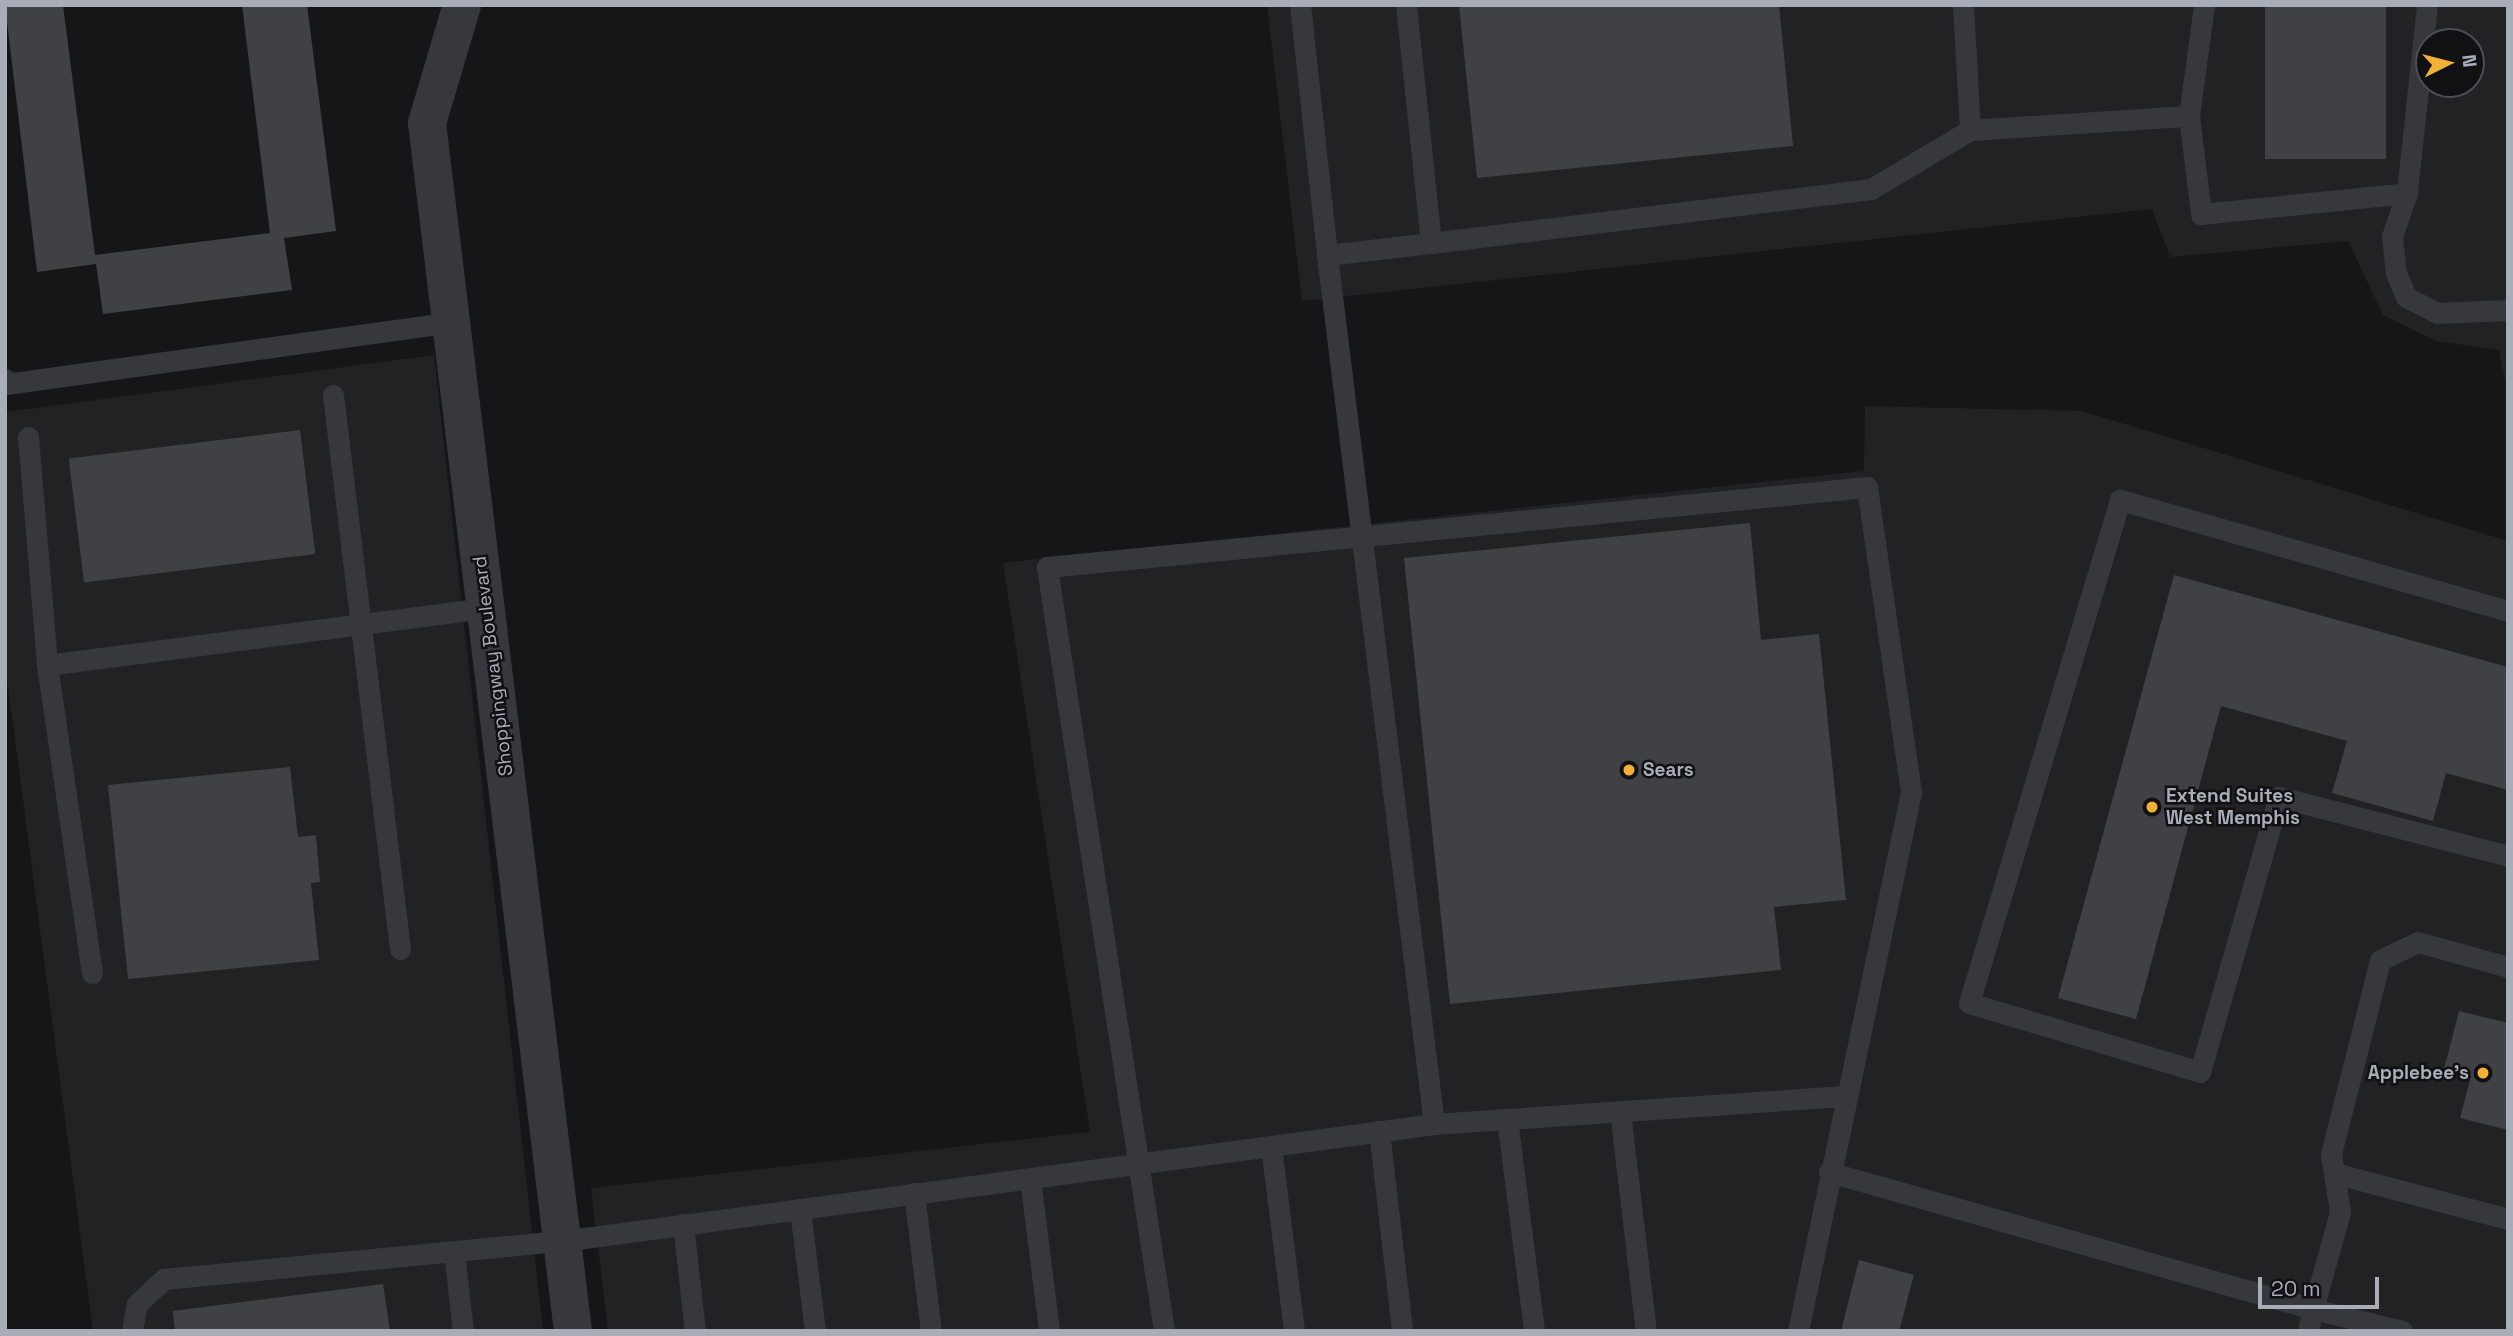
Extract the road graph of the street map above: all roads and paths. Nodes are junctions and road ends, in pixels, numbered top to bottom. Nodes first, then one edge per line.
1 (462, 5) edge
2 (1300, 5) edge
3 (1406, 5) edge
4 (1963, 5) edge
5 (2204, 5) edge
6 (2427, 5) edge
7 (2189, 116) junction
8 (1970, 130) junction
9 (2407, 193) junction
10 (1431, 243) junction
11 (1327, 255) junction
12 (2508, 310) edge
13 (452, 322) junction
14 (5, 379) edge
15 (334, 395) dead end
16 (28, 437) dead end
17 (1362, 537) junction
18 (486, 608) junction
19 (2508, 611) edge
20 (360, 625) junction
21 (47, 666) junction
22 (2508, 856) edge
23 (400, 949) dead end
24 (2508, 967) edge
25 (92, 973) dead end
26 (1844, 1096) junction
27 (1620, 1111) junction
28 (1507, 1119) junction
29 (1434, 1124) junction
30 (1379, 1131) junction
31 (1271, 1146) junction
32 (1141, 1163) junction
33 (1829, 1172) junction
34 (2334, 1173) junction
35 (1030, 1178) junction
36 (914, 1193) junction
37 (800, 1209) junction
38 (2508, 1219) edge
39 (683, 1224) junction
40 (562, 1241) junction
41 (454, 1251) junction
42 (2313, 1309) junction
43 (132, 1331) edge
44 (463, 1331) edge
45 (573, 1331) edge
46 (695, 1331) edge
47 (815, 1331) edge
48 (931, 1331) edge
49 (1049, 1331) edge
50 (1164, 1331) edge
51 (1294, 1331) edge
52 (1402, 1331) edge
53 (1534, 1331) edge
54 (1646, 1331) edge
55 (1798, 1331) edge
56 (2308, 1331) edge
57 (2402, 1331) edge

1 - 13 street, Shoppingway Boulevard
2 - 11 lane
3 - 10 lane
4 - 8 lane
5 - 7 lane
6 - 9 lane
7 - 8 lane
7 - 9 lane
8 - 10 lane
9 - 12 lane
10 - 11 lane
11 - 17 lane
13 - 14 lane
13 - 18 street, Shoppingway Boulevard
15 - 20 lane
16 - 21 lane
17 - 26 lane
17 - 29 lane
17 - 32 lane
18 - 20 lane
18 - 40 street, Shoppingway Boulevard
19 - 22 lane
20 - 21 lane
20 - 23 lane
21 - 25 lane
24 - 34 lane
26 - 27 lane
26 - 33 lane
27 - 28 lane
27 - 54 lane
28 - 29 lane
28 - 53 lane
29 - 30 lane
30 - 31 lane
30 - 52 lane
31 - 32 lane
31 - 51 lane
32 - 35 lane
32 - 50 lane
33 - 42 lane
33 - 55 lane
34 - 38 lane
34 - 42 lane
35 - 36 lane
35 - 49 lane
36 - 37 lane
36 - 48 lane
37 - 39 lane
37 - 47 lane
39 - 40 lane
39 - 46 lane
40 - 41 lane
40 - 45 street, Shoppingway Boulevard
41 - 43 lane
41 - 44 lane
42 - 56 lane
42 - 57 lane

